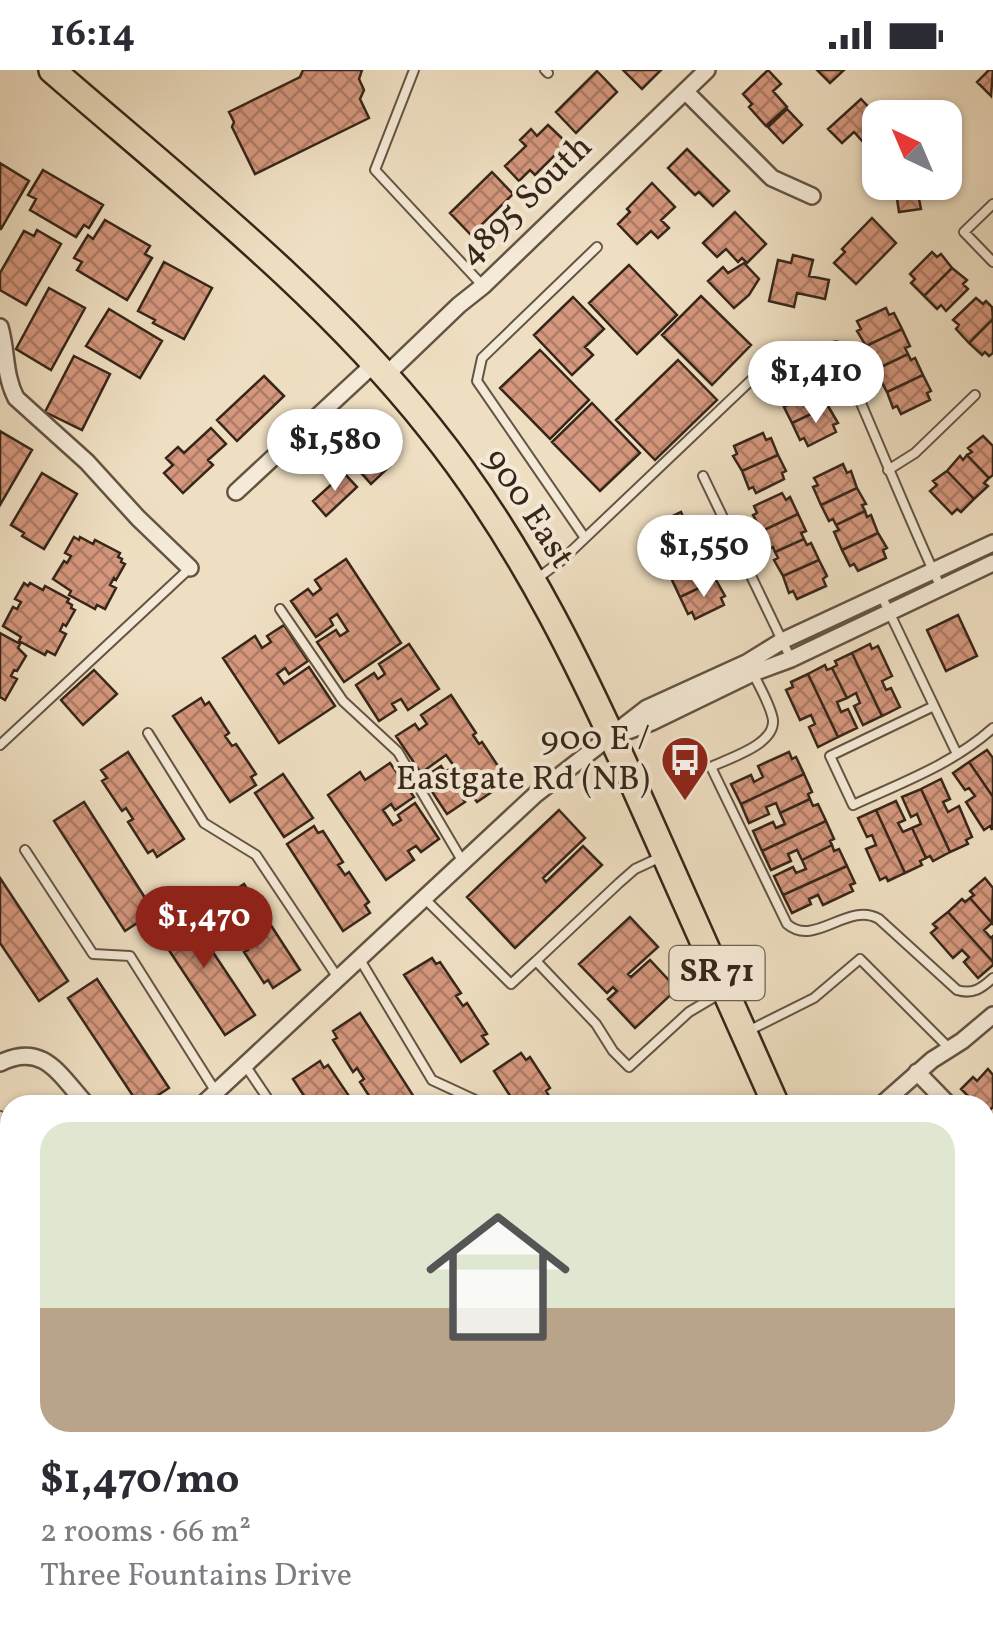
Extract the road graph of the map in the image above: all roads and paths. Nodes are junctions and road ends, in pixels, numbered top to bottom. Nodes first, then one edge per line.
1 (52, 70) edge
2 (414, 70) edge
3 (706, 70) edge
4 (685, 91) junction
5 (812, 196) dead end
6 (993, 204) edge
7 (597, 247) dead end
8 (993, 262) edge
9 (483, 286) junction
10 (0, 327) edge
11 (836, 346) dead end
12 (764, 368) dead end
13 (381, 369) junction
14 (975, 395) dead end
15 (888, 470) junction
16 (703, 476) dead end
17 (236, 492) dead end
18 (585, 538) junction
19 (993, 543) edge
20 (993, 564) edge
21 (190, 568) joint
22 (933, 571) junction
23 (534, 581) junction
24 (941, 588) junction
25 (881, 596) junction
26 (280, 608) dead end
27 (889, 612) junction
28 (782, 642) junction
29 (792, 659) junction
30 (751, 667) junction
31 (934, 706) junction
32 (993, 728) edge
33 (148, 733) dead end
34 (612, 736) junction
35 (0, 746) edge
36 (957, 754) junction
37 (24, 850) dead end
38 (665, 855) junction
39 (463, 862) junction
40 (424, 898) junction
41 (359, 958) junction
42 (536, 961) junction
43 (338, 978) junction
44 (993, 978) edge
45 (725, 990) junction
46 (993, 1015) edge
47 (744, 1034) junction
48 (950, 1049) junction
49 (0, 1064) edge
50 (245, 1065) junction
51 (917, 1072) junction
52 (216, 1092) junction
53 (78, 1095) edge
54 (213, 1095) edge
55 (265, 1095) edge
56 (464, 1095) edge
57 (772, 1095) edge
58 (892, 1095) edge
59 (939, 1095) edge

1 - 13 main road, 900 East / SR 71
2 - 9 lane
3 - 4 street, 4895 South
4 - 5 street
4 - 9 street, 4895 South
6 - 8 lane
7 - 18 lane
9 - 13 street, 4895 South
10 - 21 street
11 - 15 lane
12 - 18 lane
13 - 17 street, 4895 South
13 - 23 main road, 900 East / SR 71
14 - 15 lane
15 - 22 lane
16 - 28 lane
18 - 23 lane
19 - 22 street
20 - 24 street
21 - 35 lane
22 - 24 lane
22 - 25 street
23 - 34 main road, 900 East / SR 71
24 - 27 street
25 - 27 lane
25 - 28 street
26 - 39 lane
27 - 29 street
27 - 31 lane
28 - 29 lane
28 - 30 street
29 - 30 street
30 - 34 street
30 - 44 lane
31 - 36 lane
31 - 36 lane
32 - 36 lane
33 - 43 lane
34 - 38 main road, 900 East / SR 71
34 - 39 street
37 - 52 lane
38 - 42 lane
38 - 45 main road, 900 East / SR 71
39 - 40 street
40 - 41 street
40 - 42 lane
41 - 43 street
41 - 56 lane
42 - 45 lane
43 - 50 street
45 - 47 main road, 900 East / SR 71
46 - 48 street
47 - 48 lane
47 - 57 main road, 900 East / SR 71
48 - 51 street
49 - 53 street
50 - 52 street
50 - 55 lane
51 - 58 street
51 - 59 street
52 - 54 street

